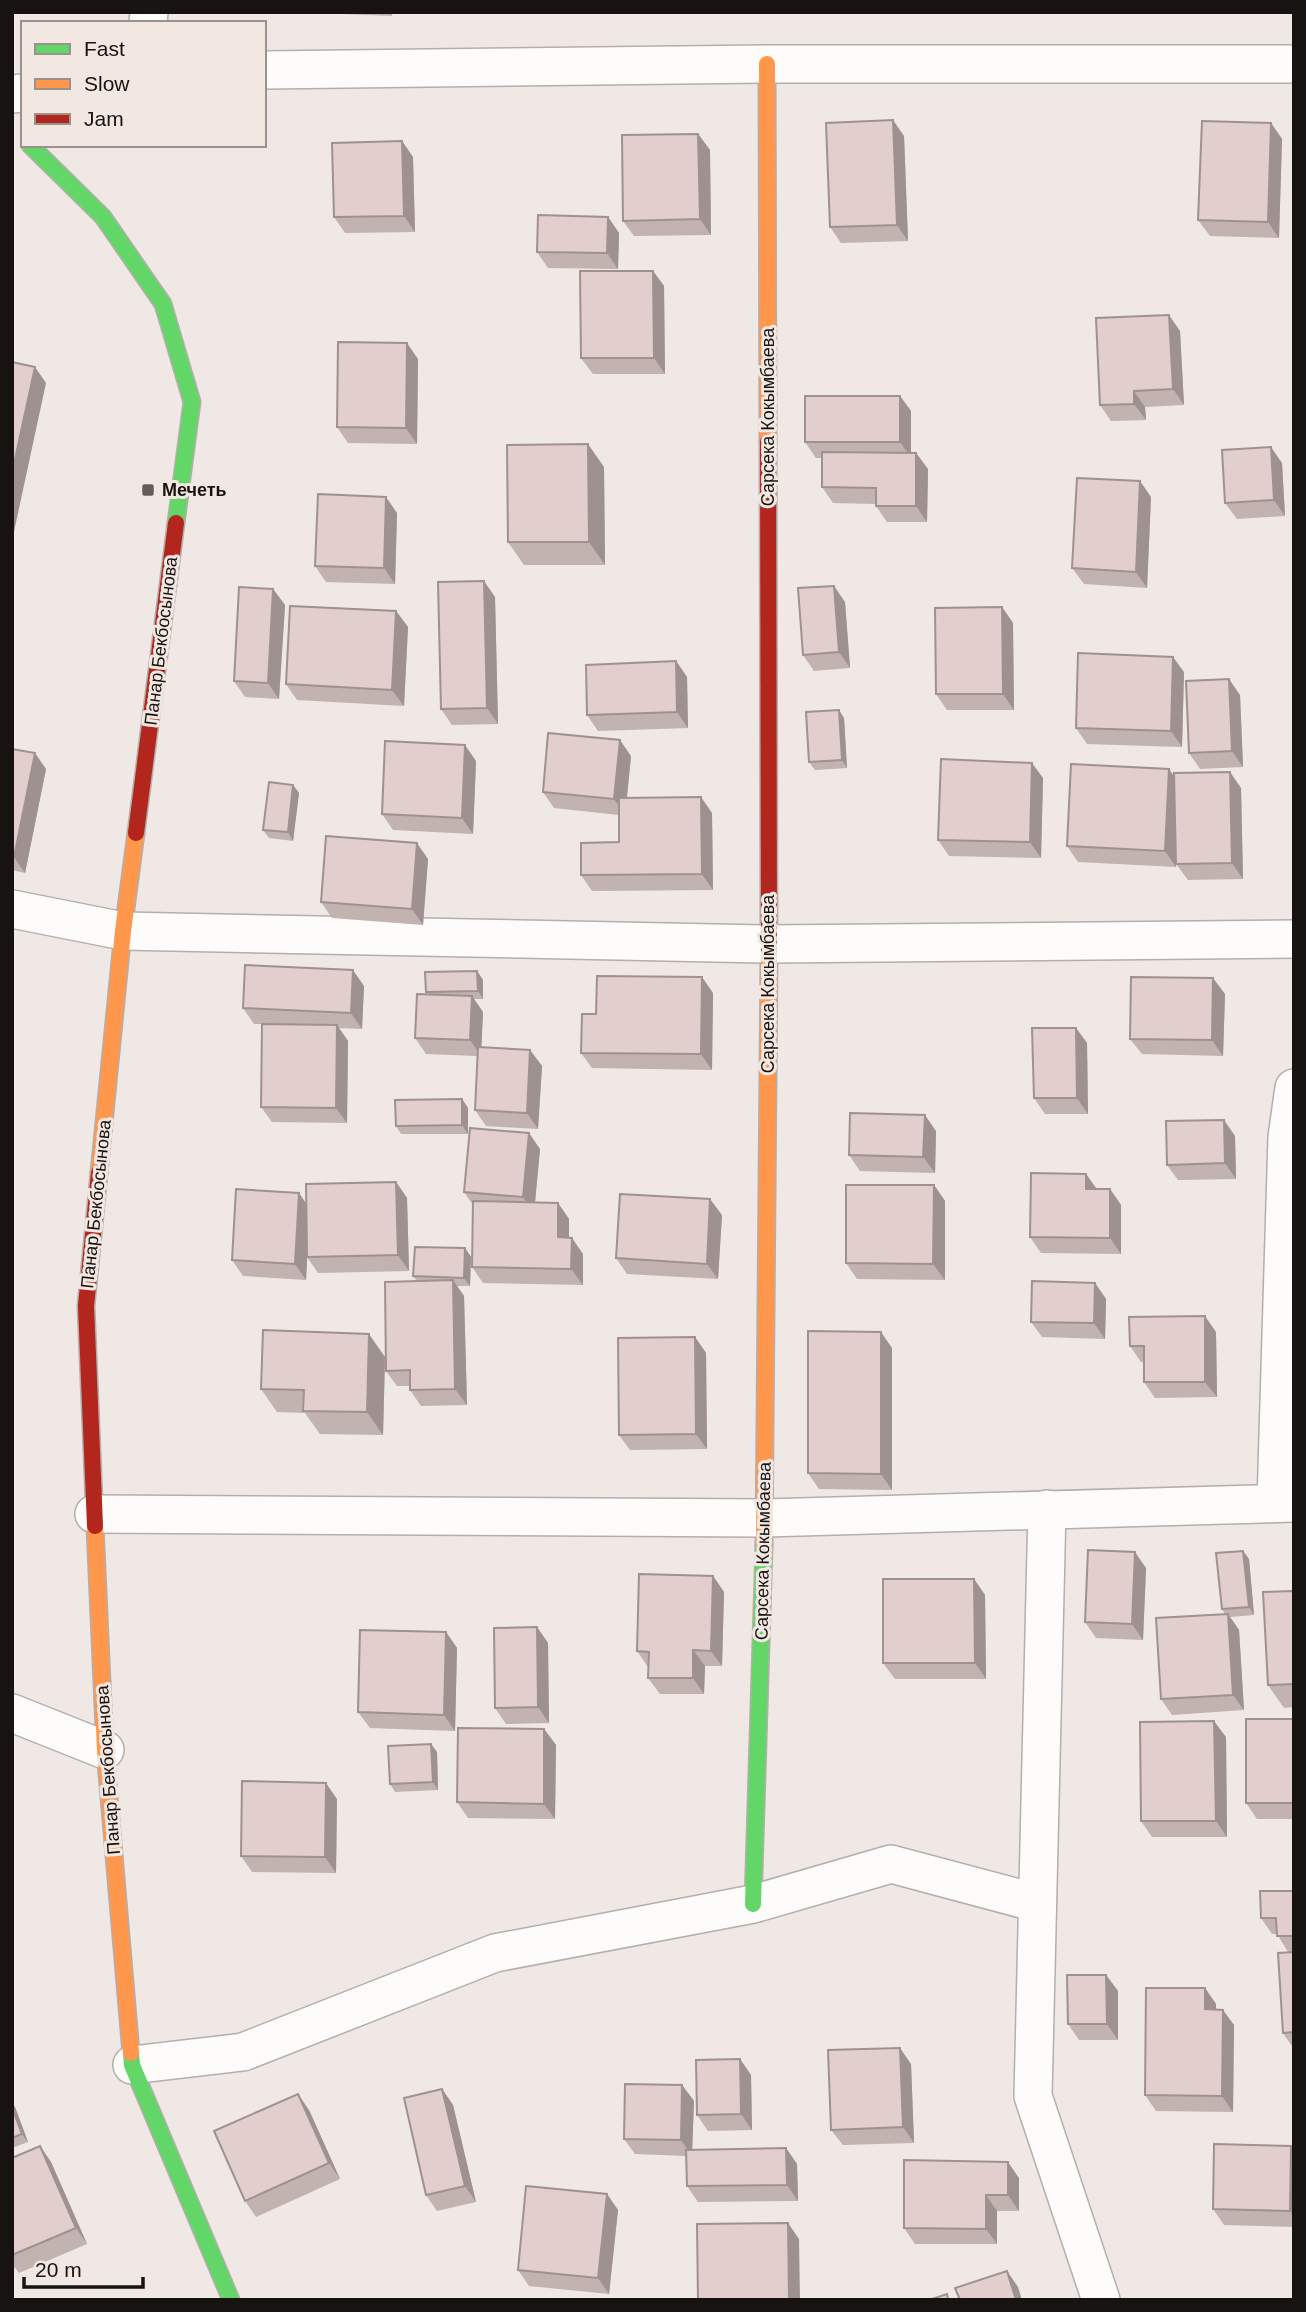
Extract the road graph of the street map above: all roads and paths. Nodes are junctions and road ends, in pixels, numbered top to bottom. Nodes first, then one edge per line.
1 (767, 64) junction
2 (1294, 64) edge
3 (266, 70) edge
4 (32, 147) edge
5 (12, 909) edge
6 (123, 931) junction
7 (1294, 939) edge
8 (769, 944) junction
9 (1294, 1088) edge
10 (1285, 1502) edge
11 (1047, 1508) junction
12 (94, 1514) junction
13 (765, 1518) junction
14 (12, 1713) edge
15 (105, 1749) junction
16 (1037, 1903) junction
17 (753, 1904) junction
18 (132, 2065) junction
19 (230, 2300) edge
20 (1101, 2300) edge

1 - 2 street
1 - 3 street
1 - 8 street, Сарсека Кокымбаева
4 - 6 street, Панар Бекбосынова
5 - 6 street
6 - 8 street
6 - 12 street, Панар Бекбосынова
7 - 8 street
8 - 13 street, Сарсека Кокымбаева
9 - 10 street
10 - 11 street
11 - 13 street
11 - 16 street
12 - 13 street
12 - 15 street, Панар Бекбосынова
13 - 17 street, Сарсека Кокымбаева
14 - 15 street
15 - 18 street, Панар Бекбосынова
16 - 17 street
16 - 20 street
17 - 18 street
18 - 19 street, Панар Бекбосынова

